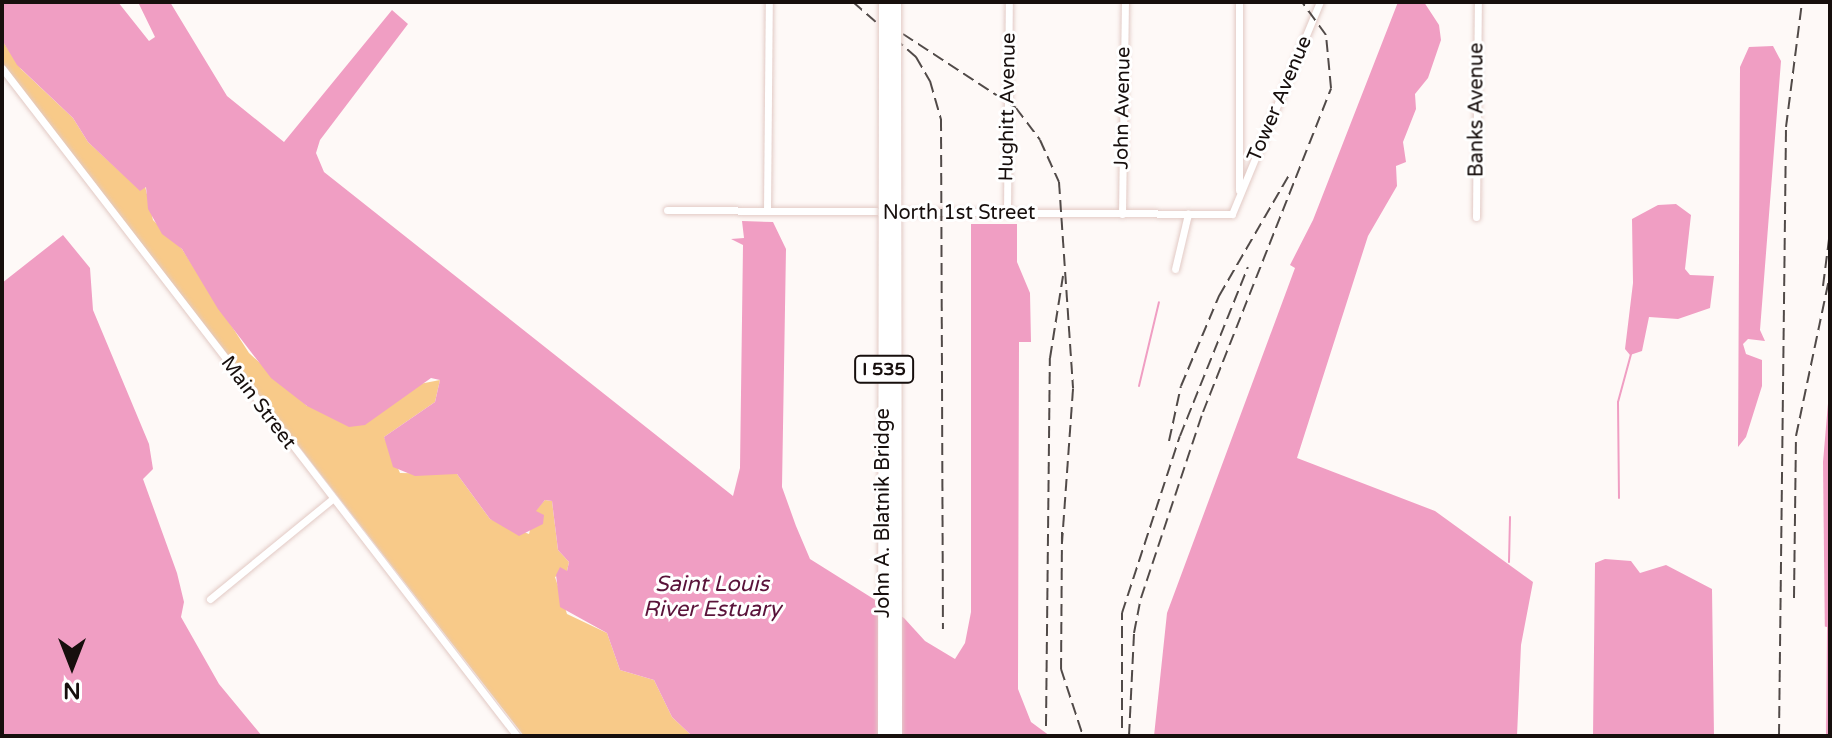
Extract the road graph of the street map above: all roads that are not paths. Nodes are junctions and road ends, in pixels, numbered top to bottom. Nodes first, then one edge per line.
1 (769, 2) edge
2 (885, 2) edge
3 (895, 2) edge
4 (1009, 2) edge
5 (1125, 2) edge
6 (1239, 2) edge
7 (1320, 2) edge
8 (1478, 2) edge
9 (2, 68) edge
10 (1239, 196) junction
11 (667, 210) dead end
12 (767, 211) junction
13 (1007, 213) junction
14 (1122, 214) junction
15 (1188, 214) junction
16 (1476, 217) dead end
17 (1175, 269) dead end
18 (332, 499) junction
19 (210, 599) dead end
20 (517, 736) edge
21 (884, 736) edge
22 (896, 736) edge

1 - 12 street
2 - 21 highway, John A. Blatnik Bridge / I 535, bridge
3 - 22 highway, John A. Blatnik Bridge / I 535, bridge
4 - 13 street, Hughitt Avenue
5 - 14 street, John Avenue
6 - 10 street
7 - 10 street, Tower Avenue
8 - 16 street, Banks Avenue
9 - 18 street, Main Street
10 - 15 street, North 1st Street
11 - 12 street, North 1st Street
12 - 13 street, North 1st Street
13 - 14 street, North 1st Street
14 - 15 street, North 1st Street
15 - 17 street
18 - 19 street
18 - 20 street, Main Street

